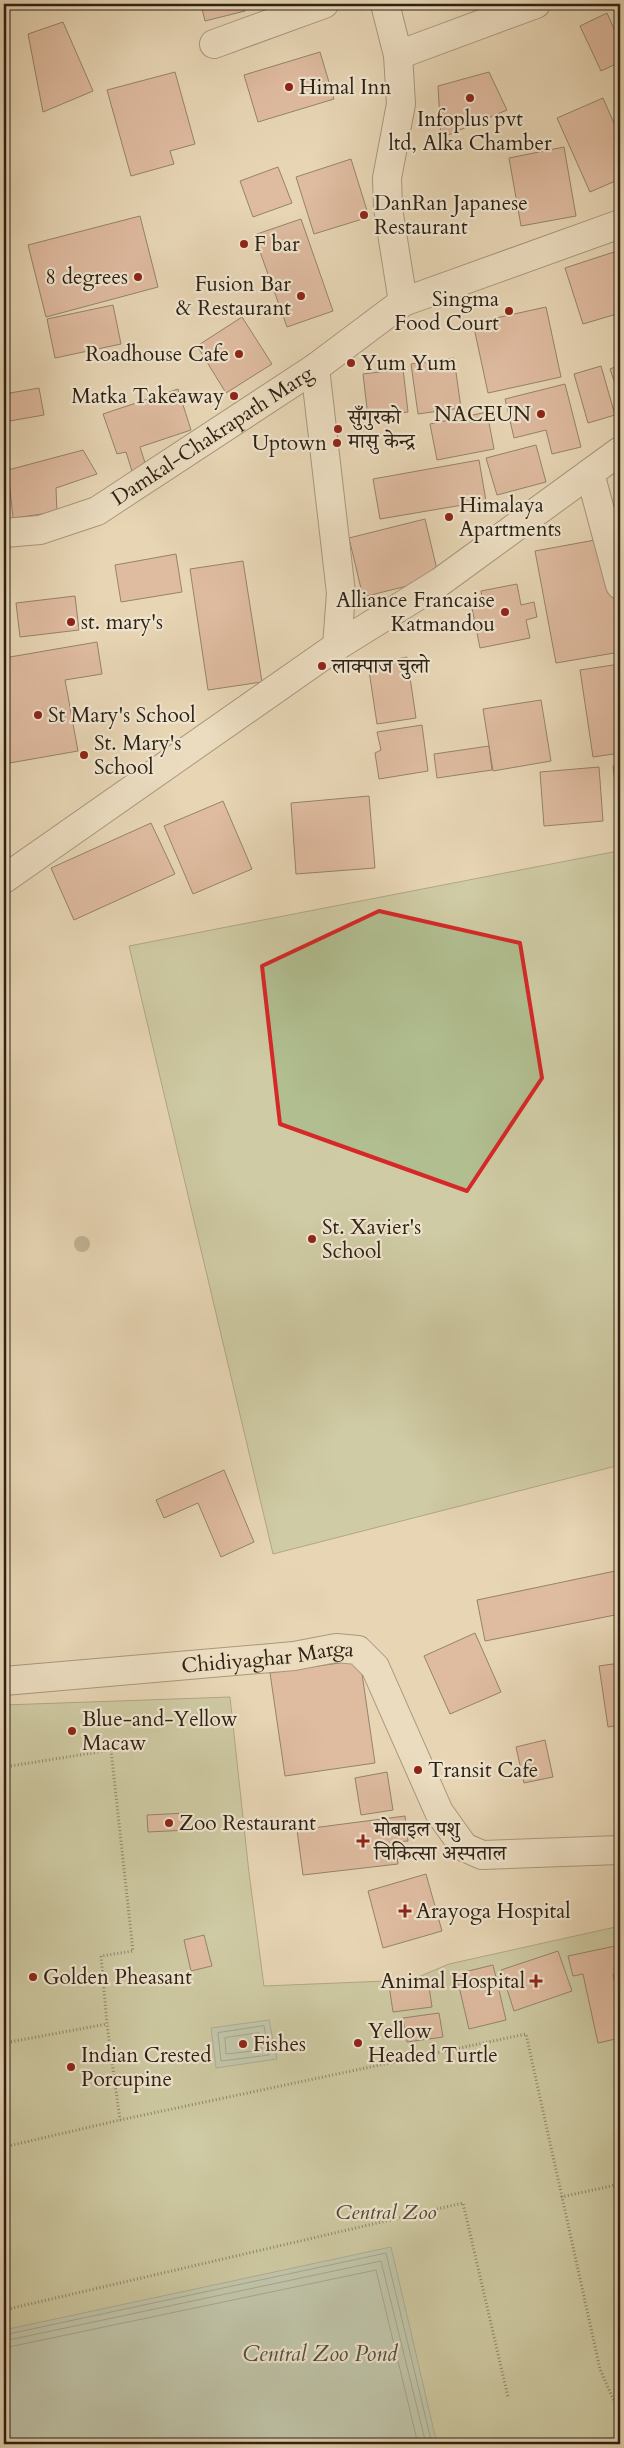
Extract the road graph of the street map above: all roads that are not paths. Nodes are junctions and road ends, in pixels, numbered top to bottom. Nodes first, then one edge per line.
1 (324, 4) edge
2 (385, 4) edge
3 (536, 4) edge
4 (214, 44) dead end
5 (398, 55) junction
6 (620, 224) edge
7 (403, 302) junction
8 (315, 368) junction
9 (620, 452) edge
10 (590, 473) junction
11 (4, 533) edge
12 (620, 585) edge
13 (338, 646) junction
14 (4, 879) edge
15 (4, 1681) edge
16 (620, 1850) edge

1 - 4 street
2 - 5 street
3 - 5 street
5 - 7 street
6 - 7 street, Damkal-Chakrapath Marg
7 - 8 street, Damkal-Chakrapath Marg
8 - 11 street, Damkal-Chakrapath Marg
8 - 13 street
9 - 10 street
10 - 12 street
10 - 13 street
13 - 14 street
15 - 16 street, Chidiyaghar Marga

